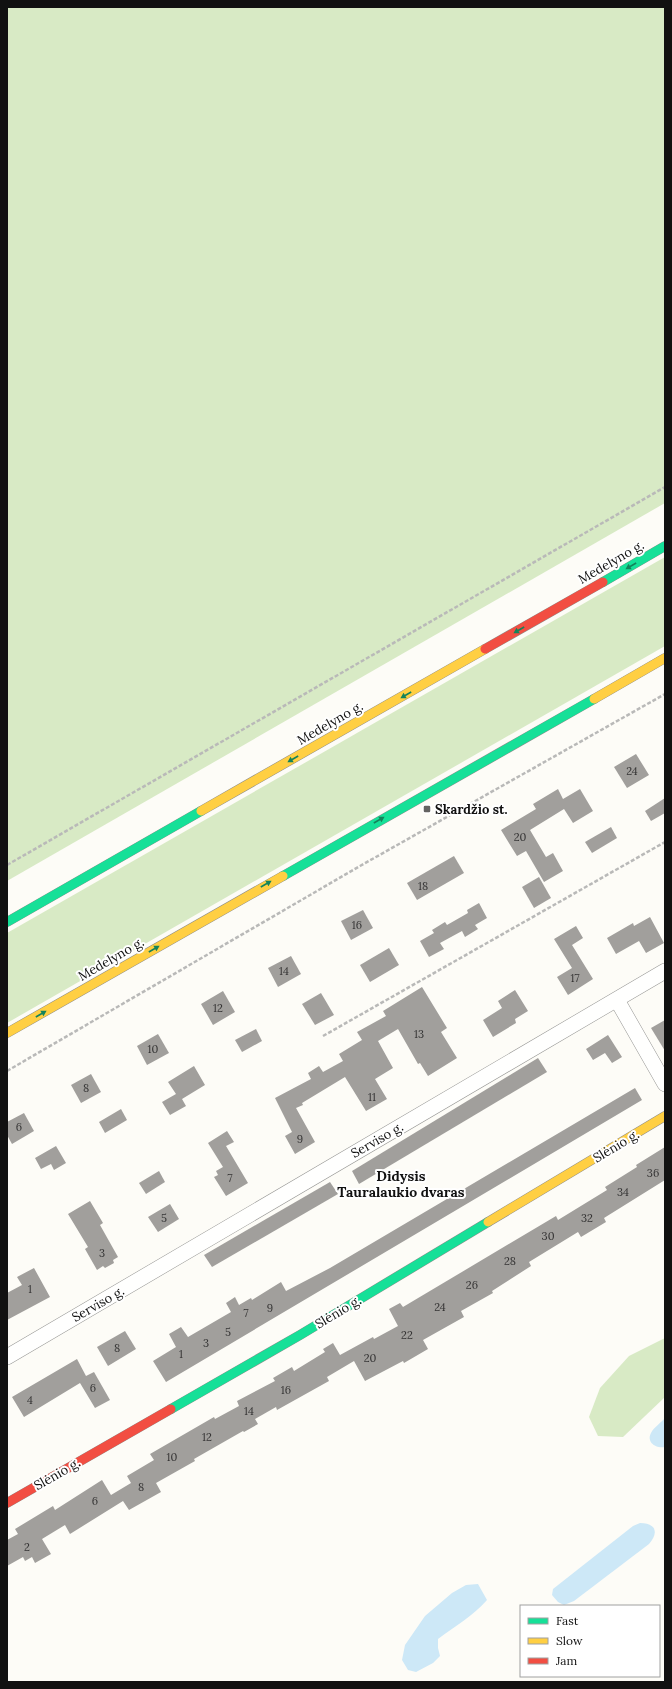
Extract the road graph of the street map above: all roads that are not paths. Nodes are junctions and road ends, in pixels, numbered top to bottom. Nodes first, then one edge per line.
1 (665, 546) edge
2 (665, 658) edge
3 (7, 922) edge
4 (665, 971) edge
5 (617, 1000) junction
6 (7, 1033) edge
7 (665, 1084) edge
8 (665, 1116) edge
9 (7, 1358) edge
10 (7, 1503) edge

1 -> 3 main road, Medelyno g.
6 -> 2 main road, Medelyno g.
4 - 5 street, Serviso g.
5 - 7 street
5 - 9 street, Serviso g.
8 - 10 main road, Slėnio g.

